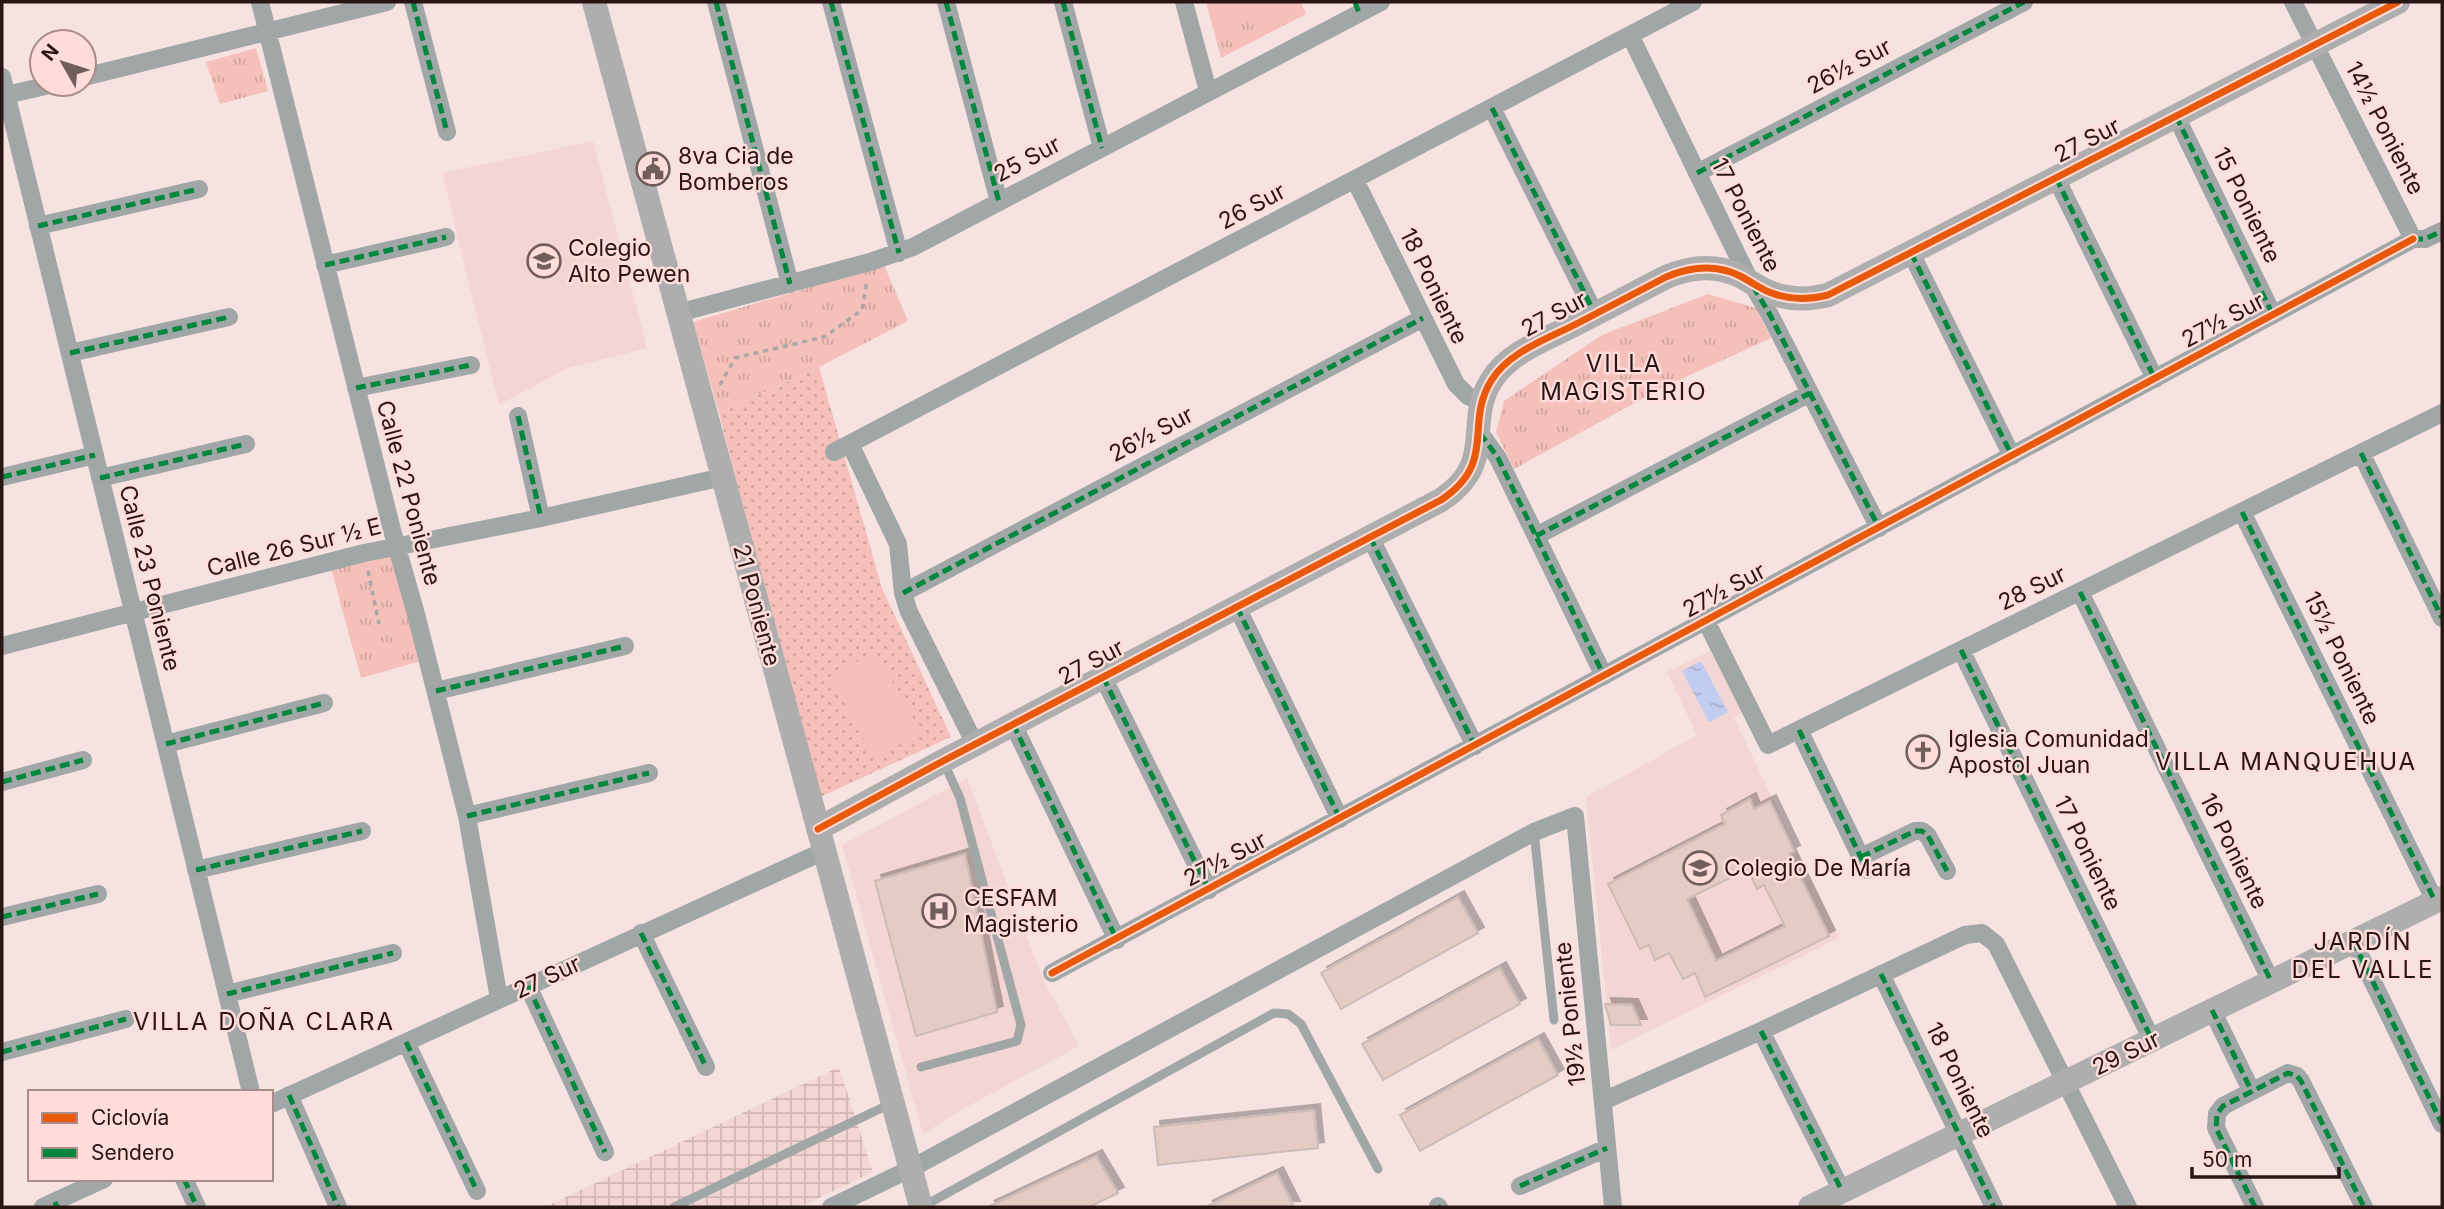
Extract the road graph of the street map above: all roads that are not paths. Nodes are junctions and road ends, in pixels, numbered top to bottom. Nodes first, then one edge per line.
1 (260, 2) edge
2 (387, 2) edge
3 (412, 2) edge
4 (594, 2) edge
5 (716, 2) edge
6 (831, 2) edge
7 (946, 2) edge
8 (1063, 2) edge
9 (1184, 2) edge
10 (1381, 2) edge
11 (1693, 2) edge
12 (2024, 2) edge
13 (2293, 2) edge
14 (2399, 2) edge
15 (1357, 8) edge
16 (267, 31) junction
17 (1630, 35) junction
18 (2315, 45) junction
19 (98, 73) edge
20 (2, 77) edge
21 (28, 90) edge
22 (1208, 91) junction
23 (4, 96) edge
24 (1492, 108) junction
25 (2176, 117) junction
26 (447, 132) dead end
27 (1102, 148) junction
28 (1697, 173) junction
29 (2056, 178) junction
30 (1355, 180) junction
31 (199, 189) dead end
32 (999, 202) junction
33 (38, 226) junction
34 (2442, 231) edge
35 (446, 237) dead end
36 (2413, 239) junction
37 (899, 253) junction
38 (1911, 253) junction
39 (325, 265) junction
40 (1750, 281) junction
41 (790, 284) junction
42 (678, 313) junction
43 (1595, 314) junction
44 (2273, 315) junction
45 (229, 317) dead end
46 (1423, 318) junction
47 (70, 354) junction
48 (471, 365) dead end
49 (2155, 379) junction
50 (356, 388) junction
51 (1810, 393) junction
52 (1482, 402) junction
53 (2442, 413) edge
54 (518, 416) dead end
55 (1480, 433) junction
56 (246, 444) dead end
57 (2361, 453) junction
58 (94, 455) junction
59 (2012, 456) junction
60 (2, 477) edge
61 (723, 477) junction
62 (100, 478) junction
63 (2242, 512) junction
64 (541, 518) junction
65 (1879, 528) junction
66 (1536, 536) junction
67 (1370, 537) junction
68 (397, 545) junction
69 (2080, 592) junction
70 (903, 593) junction
71 (1237, 607) junction
72 (133, 613) junction
73 (2442, 618) edge
74 (1706, 621) junction
75 (2, 646) edge
76 (625, 646) dead end
77 (1961, 650) junction
78 (1104, 677) junction
79 (1604, 677) junction
80 (436, 691) junction
81 (324, 703) dead end
82 (1013, 724) junction
83 (1799, 730) junction
84 (166, 744) junction
85 (975, 744) junction
86 (1475, 746) junction
87 (83, 760) dead end
88 (943, 761) junction
89 (649, 773) dead end
90 (2, 782) edge
91 (467, 816) junction
92 (1340, 819) junction
93 (362, 831) dead end
94 (1534, 832) junction
95 (821, 840) junction
96 (196, 870) junction
97 (1947, 871) dead end
98 (1209, 890) junction
99 (98, 894) dead end
100 (2439, 900) edge
101 (2, 917) edge
102 (641, 933) junction
103 (1117, 940) junction
104 (2353, 942) junction
105 (393, 953) dead end
106 (1052, 973) dead end
107 (1881, 974) junction
108 (2271, 981) junction
109 (528, 986) junction
110 (227, 994) junction
111 (499, 999) junction
112 (2213, 1010) junction
113 (126, 1019) dead end
114 (1554, 1020) dead end
115 (1761, 1031) junction
116 (2152, 1040) junction
117 (405, 1042) junction
118 (2, 1052) edge
119 (706, 1067) dead end
120 (921, 1067) dead end
121 (2066, 1082) junction
122 (251, 1090) edge
123 (2251, 1090) junction
124 (289, 1096) junction
125 (1603, 1101) junction
126 (273, 1103) edge
127 (892, 1103) junction
128 (2442, 1124) edge
129 (1959, 1134) junction
130 (1607, 1148) junction
131 (605, 1152) dead end
132 (910, 1169) junction
133 (1378, 1169) dead end
134 (100, 1181) edge
135 (185, 1181) edge
136 (1520, 1186) dead end
137 (477, 1191) dead end
138 (1842, 1191) junction
139 (51, 1205) edge
140 (197, 1207) edge
141 (338, 1207) edge
142 (674, 1207) edge
143 (831, 1207) edge
144 (921, 1207) edge
145 (1613, 1207) edge
146 (1810, 1207) edge
147 (1994, 1207) edge
148 (2128, 1207) edge
149 (2255, 1207) edge
150 (2364, 1207) edge

1 - 16 street, Calle 22 Poniente
2 - 16 street
3 - 26 street
4 - 42 street, 21 Poniente
5 - 41 street
6 - 37 street
7 - 32 street
8 - 27 street
9 - 22 street
10 - 15 street, 25 Sur
11 - 17 street, 26 Sur
12 - 28 street, 26½ Sur
13 - 18 street, 14½ Poniente
14 - 18 street, 27 Sur
15 - 22 street, 25 Sur
16 - 19 street
16 - 39 street, Calle 22 Poniente
17 - 24 street, 26 Sur
17 - 28 street, 17 Poniente
18 - 25 street, 27 Sur
18 - 36 street, 14½ Poniente
20 - 23 street, Calle 23 Poniente
21 - 23 street
22 - 27 street, 25 Sur
23 - 33 street, Calle 23 Poniente
24 - 30 street, 26 Sur
24 - 43 street
25 - 29 street, 27 Sur
25 - 44 street, 15 Poniente
27 - 32 street, 25 Sur
28 - 40 street, 17 Poniente
29 - 38 street, 27 Sur
29 - 49 street
30 - 46 street, 18 Poniente
30 - 70 street, 26 Sur
31 - 33 street
32 - 37 street, 25 Sur
33 - 47 street, Calle 23 Poniente
34 - 36 street, 27½ Sur
35 - 39 street
36 - 44 street, 27½ Sur
37 - 41 street, 25 Sur
38 - 40 street, 27 Sur
38 - 59 street
39 - 50 street, Calle 22 Poniente
40 - 43 street, 27 Sur
40 - 51 street, 17 Poniente
41 - 42 street, 25 Sur
42 - 61 street, 21 Poniente
43 - 52 street, 27 Sur
44 - 49 street, 27½ Sur
45 - 47 street
46 - 52 street, 18 Poniente
46 - 70 street, 26½ Sur
47 - 58 street, Calle 23 Poniente
48 - 50 street
49 - 59 street, 27½ Sur
50 - 68 street, Calle 22 Poniente
51 - 65 street, 17 Poniente
51 - 66 street
52 - 55 street, 27 Sur
53 - 57 street, 28 Sur
54 - 64 street
55 - 66 street
55 - 67 street, 27 Sur
56 - 62 street
57 - 63 street, 28 Sur
57 - 73 street
58 - 60 street
58 - 62 street, Calle 23 Poniente
59 - 65 street, 27½ Sur
61 - 64 street, Calle 26 Sur ½ E
61 - 95 street, 21 Poniente
62 - 72 street, Calle 23 Poniente
63 - 69 street, 28 Sur
63 - 100 street, 15½ Poniente
64 - 68 street, Calle 26 Sur ½ E
65 - 74 street, 27½ Sur
66 - 79 street
67 - 71 street, 27 Sur
67 - 86 street
68 - 72 street, Calle 26 Sur ½ E
68 - 80 street, Calle 22 Poniente
69 - 77 street, 28 Sur
69 - 108 street, 16 Poniente
70 - 85 street
71 - 78 street, 27 Sur
71 - 92 street
72 - 75 street, Calle 26 Sur ½ E
72 - 84 street, Calle 23 Poniente
74 - 79 street, 27½ Sur
74 - 83 street, 28 Sur
76 - 80 street
77 - 83 street, 28 Sur
77 - 116 street, 17 Poniente
78 - 82 street, 27 Sur
78 - 98 street
79 - 86 street, 27½ Sur
80 - 91 street, Calle 22 Poniente
81 - 84 street
82 - 85 street, 27 Sur
82 - 103 street
83 - 97 street
84 - 96 street, Calle 23 Poniente
85 - 88 street, 27 Sur
86 - 92 street, 27½ Sur
87 - 90 street
88 - 95 street, 27 Sur
88 - 120 lane
89 - 91 street
91 - 111 street, Calle 22 Poniente
92 - 98 street, 27½ Sur
93 - 96 street
94 - 114 lane
94 - 125 street, 19½ Poniente
94 - 132 street
95 - 102 street, 27 Sur
95 - 127 street, 21 Poniente
96 - 110 street, Calle 23 Poniente
98 - 103 street, 27½ Sur
99 - 101 street
100 - 104 street, 29 Sur
102 - 109 street, 27 Sur
102 - 119 street
103 - 106 street, 27½ Sur
104 - 108 street, 29 Sur
104 - 128 street
105 - 110 street
107 - 115 street
107 - 121 street
107 - 129 street, 18 Poniente
108 - 112 street, 29 Sur
109 - 111 street, 27 Sur
109 - 131 street
110 - 122 street, Calle 23 Poniente
111 - 117 street, 27 Sur
112 - 116 street, 29 Sur
112 - 123 street
113 - 118 street
115 - 125 street
115 - 138 street
116 - 121 street, 29 Sur
117 - 124 street, 27 Sur
117 - 137 street
121 - 129 street, 29 Sur
121 - 148 street
123 - 149 street
123 - 150 street
124 - 126 street, 27 Sur
124 - 141 street
125 - 130 street, 19½ Poniente
127 - 132 street, 21 Poniente
127 - 142 lane
129 - 138 street, 29 Sur
129 - 147 street, 18 Poniente
130 - 136 street
130 - 145 street, 19½ Poniente
132 - 143 street
132 - 144 street, 21 Poniente
133 - 144 lane
134 - 139 street
135 - 140 street
138 - 146 street, 29 Sur

